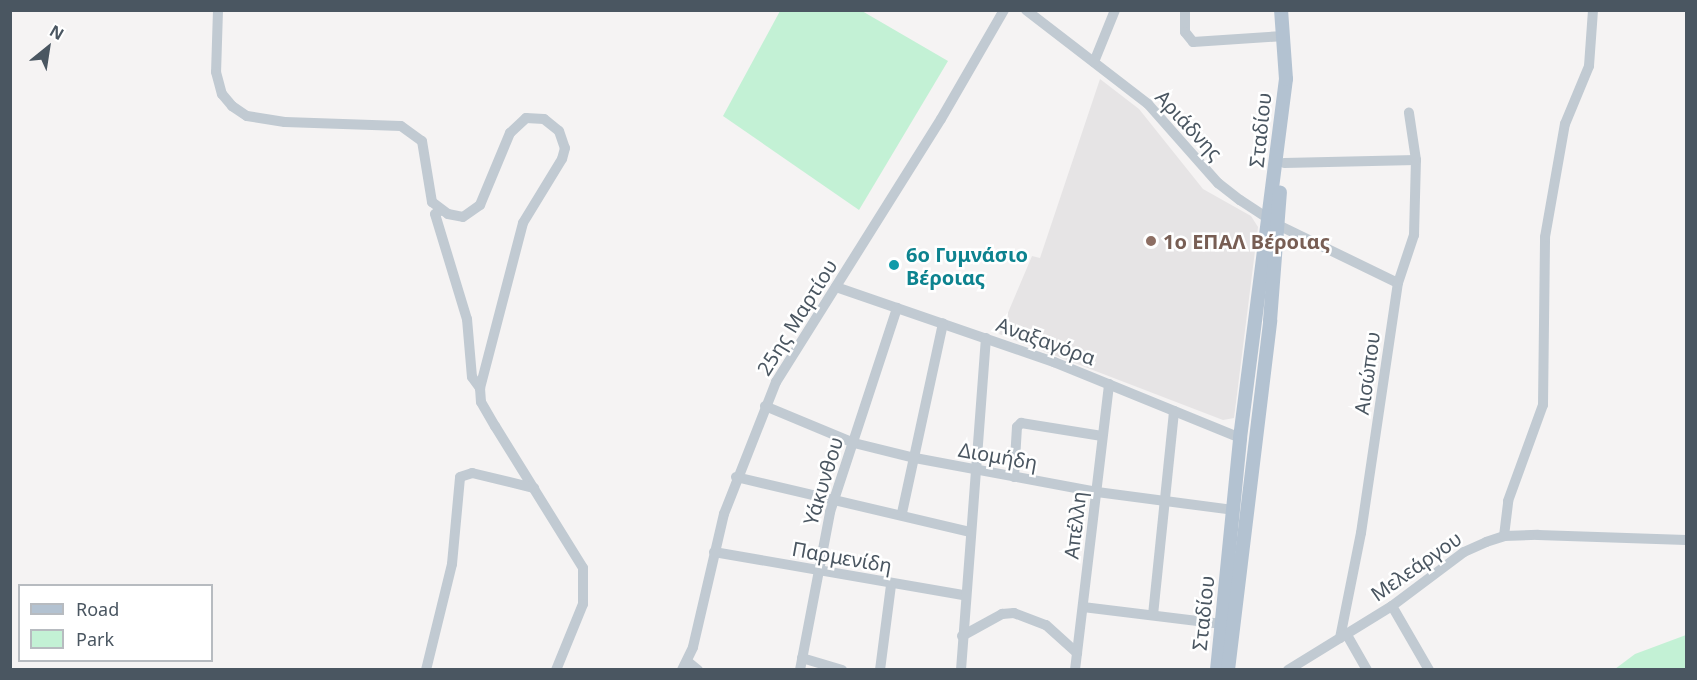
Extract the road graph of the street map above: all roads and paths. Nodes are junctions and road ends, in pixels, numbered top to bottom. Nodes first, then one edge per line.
1 (218, 10) edge
2 (991, 10) edge
3 (1026, 10) edge
4 (1115, 10) edge
5 (1185, 10) edge
6 (1281, 10) edge
7 (1593, 10) edge
8 (1003, 12) edge
9 (1284, 36) junction
10 (1094, 62) junction
11 (1286, 79) junction
12 (1409, 113) dead end
13 (1416, 160) junction
14 (1284, 163) junction
15 (441, 210) junction
16 (1273, 221) junction
17 (1398, 283) junction
18 (836, 287) junction
19 (897, 308) junction
20 (943, 323) junction
21 (986, 338) junction
22 (1109, 384) junction
23 (480, 388) junction
24 (765, 406) junction
25 (1174, 411) junction
26 (1102, 436) junction
27 (1240, 438) junction
28 (854, 443) junction
29 (915, 458) junction
30 (975, 471) junction
31 (736, 477) junction
32 (1014, 477) junction
33 (534, 488) junction
34 (1097, 492) junction
35 (835, 498) junction
36 (1165, 500) junction
37 (1233, 510) junction
38 (902, 513) junction
39 (971, 532) junction
40 (1504, 536) junction
41 (1686, 540) edge
42 (714, 552) junction
43 (818, 572) junction
44 (891, 585) junction
45 (964, 595) junction
46 (1392, 606) junction
47 (1083, 607) junction
48 (1153, 615) junction
49 (1222, 624) junction
50 (962, 636) junction
51 (1343, 637) junction
52 (1077, 653) junction
53 (802, 658) junction
54 (685, 666) edge
55 (1293, 668) edge
56 (426, 669) edge
57 (556, 669) edge
58 (698, 669) edge
59 (800, 669) edge
60 (842, 669) edge
61 (880, 669) edge
62 (961, 669) edge
63 (1075, 669) edge
64 (1217, 669) edge
65 (1228, 669) edge
66 (1367, 669) edge
67 (1429, 669) edge

1 - 15 street
2 - 8 street
3 - 10 street, Αριάδνης
4 - 10 street
5 - 9 street
6 - 9 main road
7 - 40 street
8 - 18 street, 25ης Μαρτίου
9 - 11 main road
10 - 16 street, Αριάδνης
11 - 14 main road, Σταδίου
11 - 16 main road, Σταδίου
12 - 13 street, Αισώπου
13 - 14 street
13 - 17 street, Αισώπου
14 - 16 main road, Σταδίου
15 - 23 street
15 - 23 street
16 - 17 street, Αριάδνης
16 - 27 main road, Σταδίου
16 - 65 main road, Σταδίου
17 - 51 street, Αισώπου
18 - 19 street, Αναξαγόρα
18 - 24 street, 25ης Μαρτίου
19 - 20 street, Αναξαγόρα
19 - 28 street, Υάκυνθου
20 - 21 street, Αναξαγόρα
20 - 29 street
21 - 22 street, Αναξαγόρα
21 - 30 street
22 - 25 street, Αναξαγόρα
22 - 26 street, Απέλλη
23 - 33 street
24 - 28 street, Διομήδη
24 - 31 street, 25ης Μαρτίου
25 - 27 street, Αναξαγόρα
25 - 36 street
26 - 32 street
26 - 34 street, Απέλλη
27 - 37 main road, Σταδίου
28 - 29 street, Διομήδη
28 - 35 street, Υάκυνθου
29 - 30 street, Διομήδη
29 - 38 street
30 - 32 street, Διομήδη
30 - 39 street
31 - 35 street
31 - 42 street, 25ης Μαρτίου
32 - 34 street, Διομήδη
33 - 56 street
33 - 57 street
34 - 36 street, Διομήδη
34 - 47 street, Απέλλη
35 - 38 street
35 - 43 street, Υάκυνθου
36 - 37 street, Διομήδη
36 - 48 street
37 - 49 main road, Σταδίου
38 - 39 street
39 - 45 street
40 - 41 street, Μελεάργου
40 - 46 street, Μελεάργου
42 - 43 street, Παρμενίδη
42 - 54 street, 25ης Μαρτίου
43 - 44 street, Παρμενίδη
43 - 53 street, Υάκυνθου
44 - 45 street, Παρμενίδη
44 - 61 street
45 - 50 street
46 - 51 street, Μελεάργου
46 - 67 street
47 - 48 street
47 - 52 street, Απέλλη
48 - 49 street
49 - 64 main road, Σταδίου
50 - 52 street
50 - 62 street
51 - 55 street, Μελεάργου
51 - 66 street
52 - 63 street, Απέλλη
53 - 59 street, Υάκυνθου
53 - 60 street
54 - 58 street

